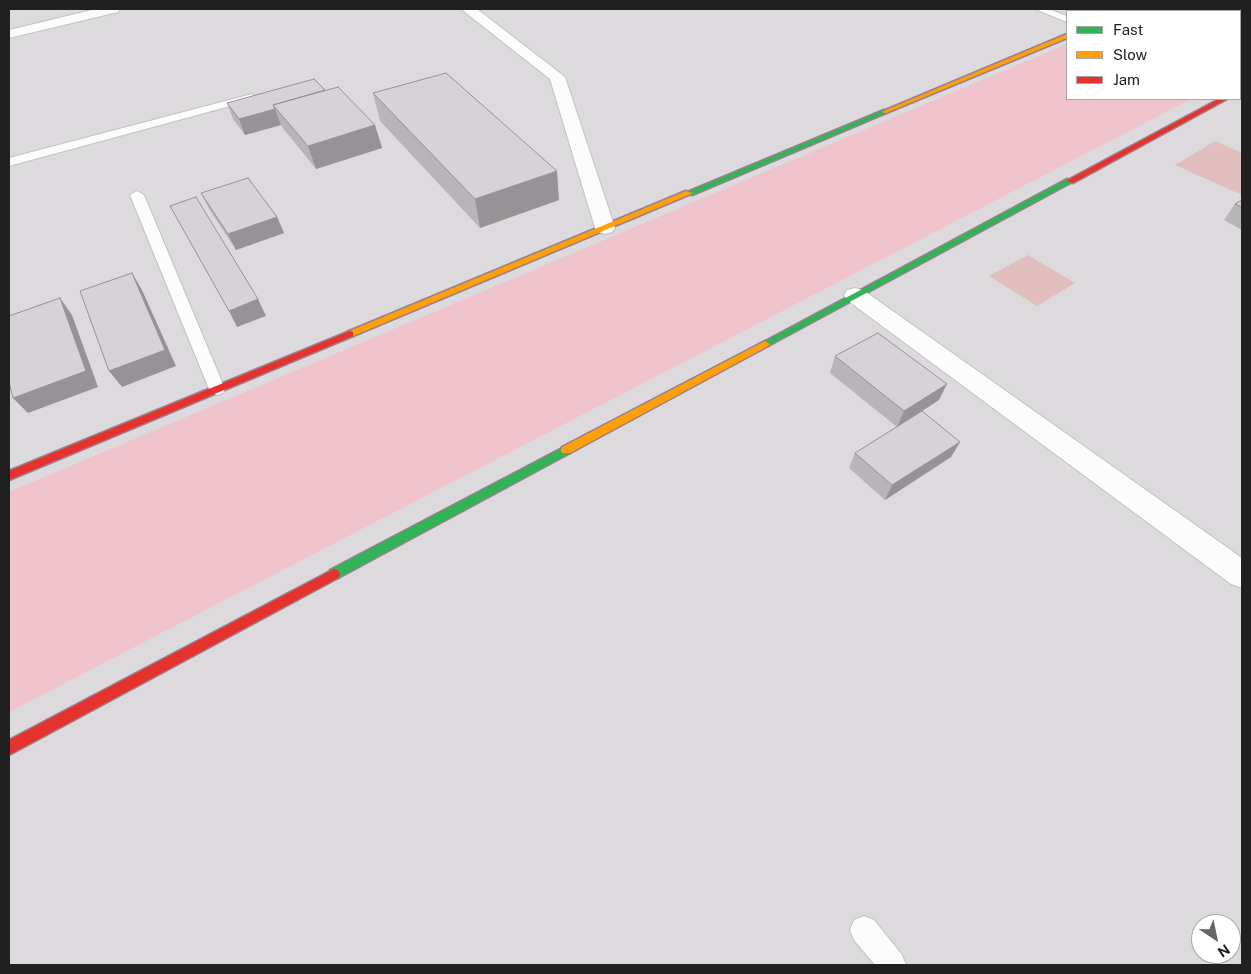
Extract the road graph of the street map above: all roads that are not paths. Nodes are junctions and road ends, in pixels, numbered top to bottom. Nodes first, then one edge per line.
1 (113, 9) edge
2 (468, 9) edge
3 (1040, 9) edge
4 (1066, 19) edge
5 (9, 34) edge
6 (1066, 36) edge
7 (266, 93) edge
8 (1222, 100) edge
9 (9, 162) edge
10 (137, 194) dead end
11 (605, 228) junction
12 (855, 295) junction
13 (217, 389) junction
14 (9, 476) edge
15 (1242, 575) edge
16 (9, 748) edge
17 (864, 930) dead end
18 (892, 965) edge

1 - 5 street
2 - 11 street
3 - 4 lane
6 - 11 street
7 - 9 lane
8 - 12 street
10 - 13 lane
11 - 13 street
12 - 15 street
12 - 16 street
13 - 14 street
17 - 18 lane

